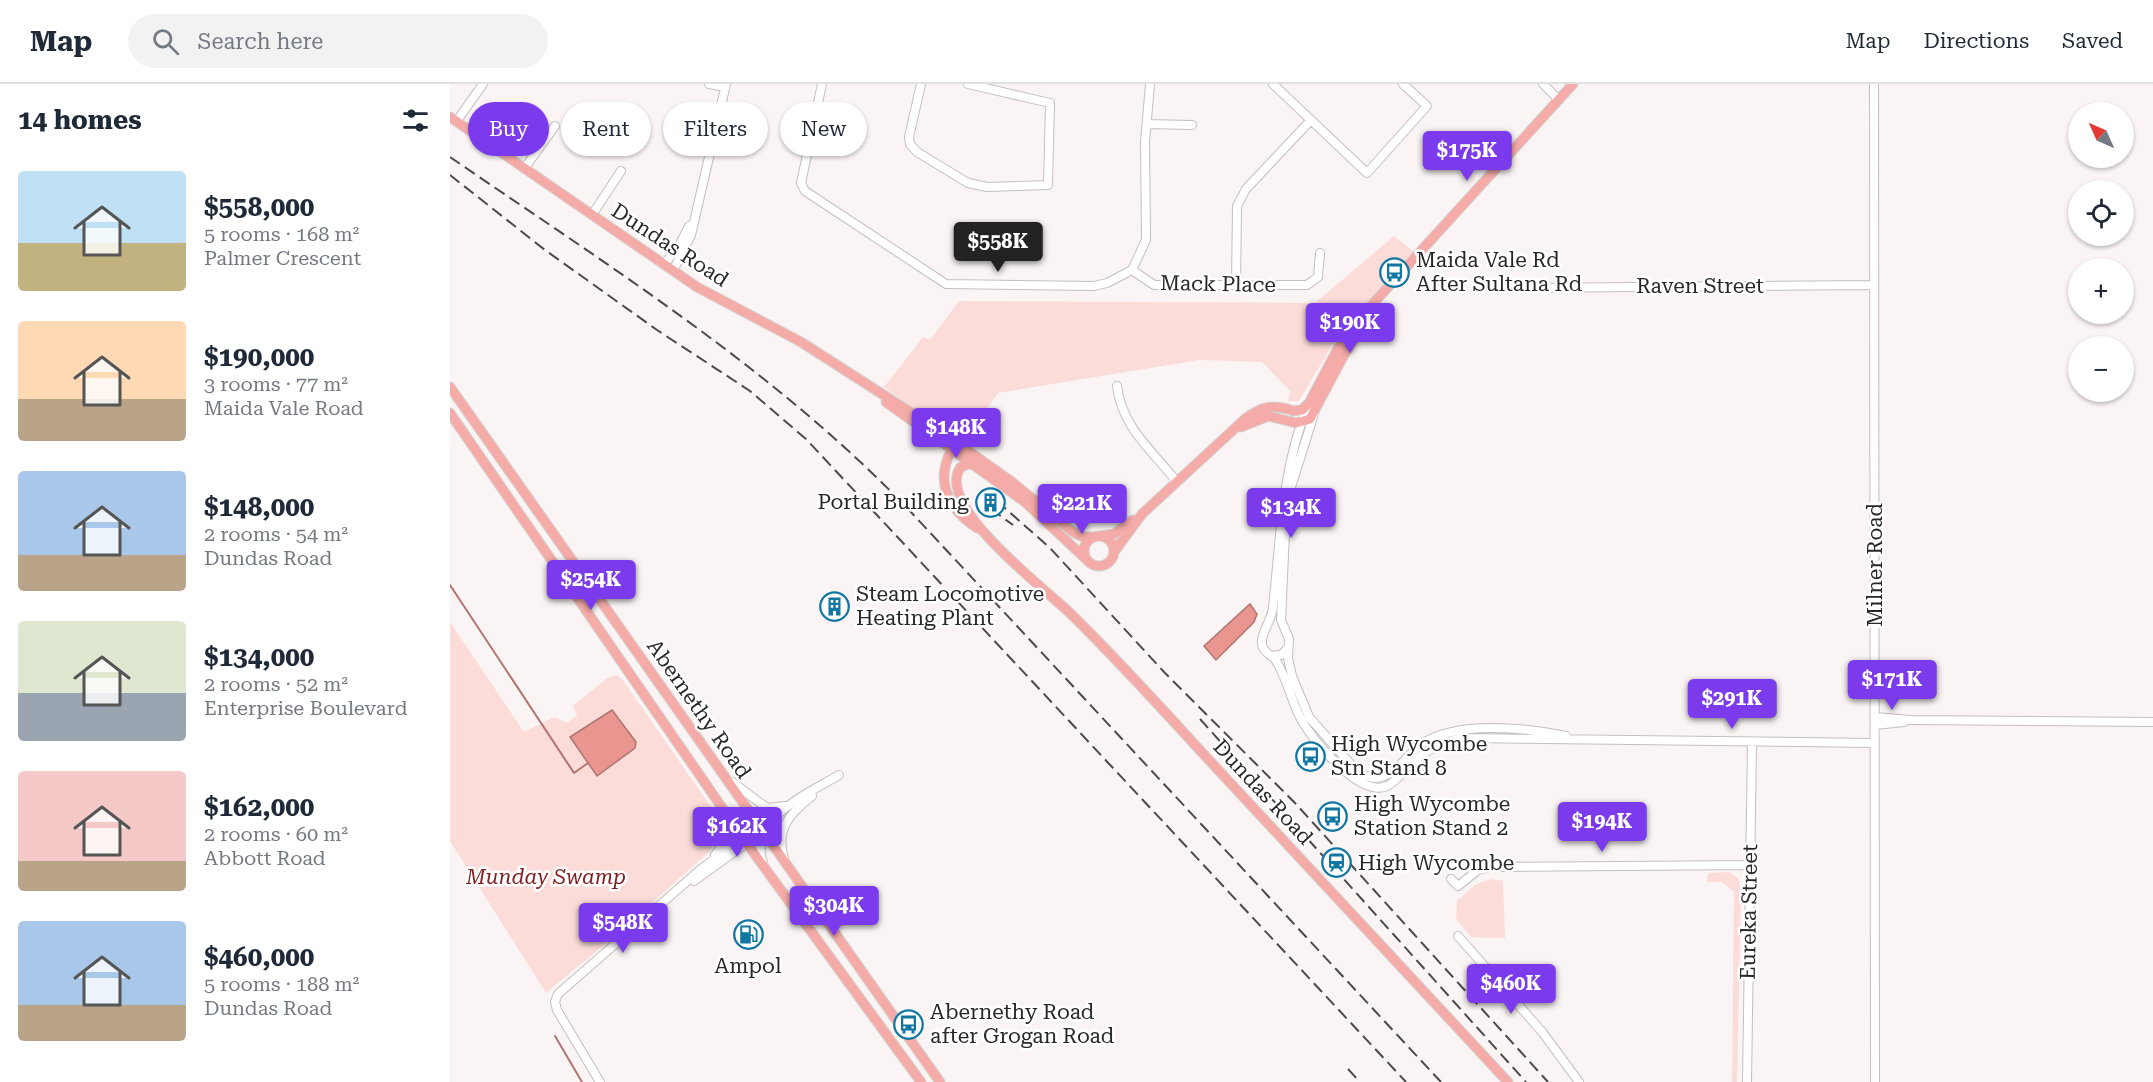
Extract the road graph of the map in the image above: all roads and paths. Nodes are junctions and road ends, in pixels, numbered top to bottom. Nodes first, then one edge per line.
1 (483, 84) edge
2 (709, 84) edge
3 (822, 84) edge
4 (921, 84) edge
5 (968, 84) edge
6 (1150, 84) edge
7 (1273, 84) edge
8 (1403, 84) edge
9 (1543, 84) edge
10 (1573, 84) edge
11 (1874, 84) edge
12 (723, 85) edge
13 (1559, 100) junction
14 (453, 119) edge
15 (1310, 121) junction
16 (1147, 124) junction
17 (1192, 125) dead end
18 (555, 126) dead end
19 (524, 169) junction
20 (621, 171) dead end
21 (592, 215) junction
22 (1320, 253) dead end
23 (669, 268) junction
24 (1132, 270) junction
25 (1236, 285) junction
26 (1874, 285) junction
27 (1526, 288) dead end
28 (1381, 298) junction
29 (1117, 386) dead end
30 (450, 387) edge
31 (876, 392) junction
32 (1309, 403) junction
33 (1292, 410) junction
34 (450, 413) edge
35 (1287, 420) junction
36 (1305, 423) junction
37 (1239, 428) junction
38 (1297, 434) junction
39 (940, 442) junction
40 (959, 450) junction
41 (975, 465) junction
42 (957, 472) junction
43 (943, 479) junction
44 (1177, 482) junction
45 (1142, 514) junction
46 (1060, 528) junction
47 (984, 533) junction
48 (1098, 537) junction
49 (1114, 552) junction
50 (1087, 560) junction
51 (1265, 633) junction
52 (1286, 633) junction
53 (1289, 647) junction
54 (1273, 656) junction
55 (1875, 721) junction
56 (2153, 722) edge
57 (1588, 740) junction
58 (1875, 742) junction
59 (1752, 743) junction
60 (722, 772) junction
61 (792, 803) junction
62 (723, 808) junction
63 (761, 835) junction
64 (745, 841) junction
65 (1750, 865) junction
66 (765, 868) junction
67 (701, 869) junction
68 (790, 869) junction
69 (1451, 879) dead end
70 (1458, 886) junction
71 (1464, 894) dead end
72 (673, 895) junction
73 (1458, 936) dead end
74 (600, 1082) edge
75 (921, 1082) edge
76 (940, 1082) edge
77 (1508, 1082) edge
78 (1579, 1082) edge
79 (1747, 1082) edge
80 (1875, 1082) edge

1 - 14 street
2 - 12 street
3 - 24 street
4 - 5 street
6 - 16 street
7 - 15 street
8 - 15 street
9 - 13 street
10 - 13 main road
11 - 26 street, Milner Road
12 - 23 street
13 - 28 main road
14 - 19 main road, Dundas Road
15 - 25 street
16 - 17 street
16 - 24 street
18 - 19 street
19 - 21 main road, Dundas Road
20 - 21 street
21 - 23 main road, Dundas Road
22 - 25 street, Mack Place
23 - 31 main road, Dundas Road
24 - 25 street, Mack Place
26 - 27 street, Raven Street
26 - 55 street, Milner Road
28 - 32 main road
28 - 36 main road
29 - 44 street
30 - 60 main road, Abernethy Road
31 - 39 main road, Dundas Road
31 - 40 main road, Dundas Road
32 - 33 main road
32 - 36 street
33 - 36 street
33 - 37 main road
34 - 62 main road, Abernethy Road
35 - 36 main road
35 - 37 main road
35 - 38 street
36 - 38 street
36 - 52 street
37 - 44 main road
38 - 51 street
39 - 40 main road, Dundas Road
39 - 43 main road, Dundas Road
40 - 41 main road, Dundas Road
40 - 42 main road, Dundas Road
40 - 43 main road
40 - 46 main road, Dundas Road
41 - 42 main road
41 - 46 main road, Dundas Road
42 - 47 main road, Dundas Road
43 - 47 main road, Dundas Road
44 - 45 main road
45 - 48 main road
45 - 49 main road
46 - 48 main road
46 - 50 main road
47 - 77 main road, Dundas Road
48 - 49 main road
48 - 50 main road
49 - 50 main road
51 - 52 street
51 - 54 street
52 - 53 street
53 - 54 street
53 - 57 street
54 - 57 street
55 - 56 street
55 - 58 street, Milner Road
57 - 59 street
58 - 59 street
58 - 80 street, Milner Road
59 - 65 street, Eureka Street
60 - 61 street
60 - 63 main road, Abernethy Road
61 - 63 street
61 - 68 street
62 - 64 main road, Abernethy Road
62 - 67 street
63 - 64 street
63 - 66 street
63 - 68 main road, Abernethy Road
64 - 66 main road, Abernethy Road
64 - 67 street
64 - 72 street
65 - 70 street
65 - 79 street, Eureka Street
66 - 75 main road, Abernethy Road
67 - 72 street
68 - 76 main road, Abernethy Road
69 - 70 street
70 - 71 street
72 - 74 street
73 - 78 street

